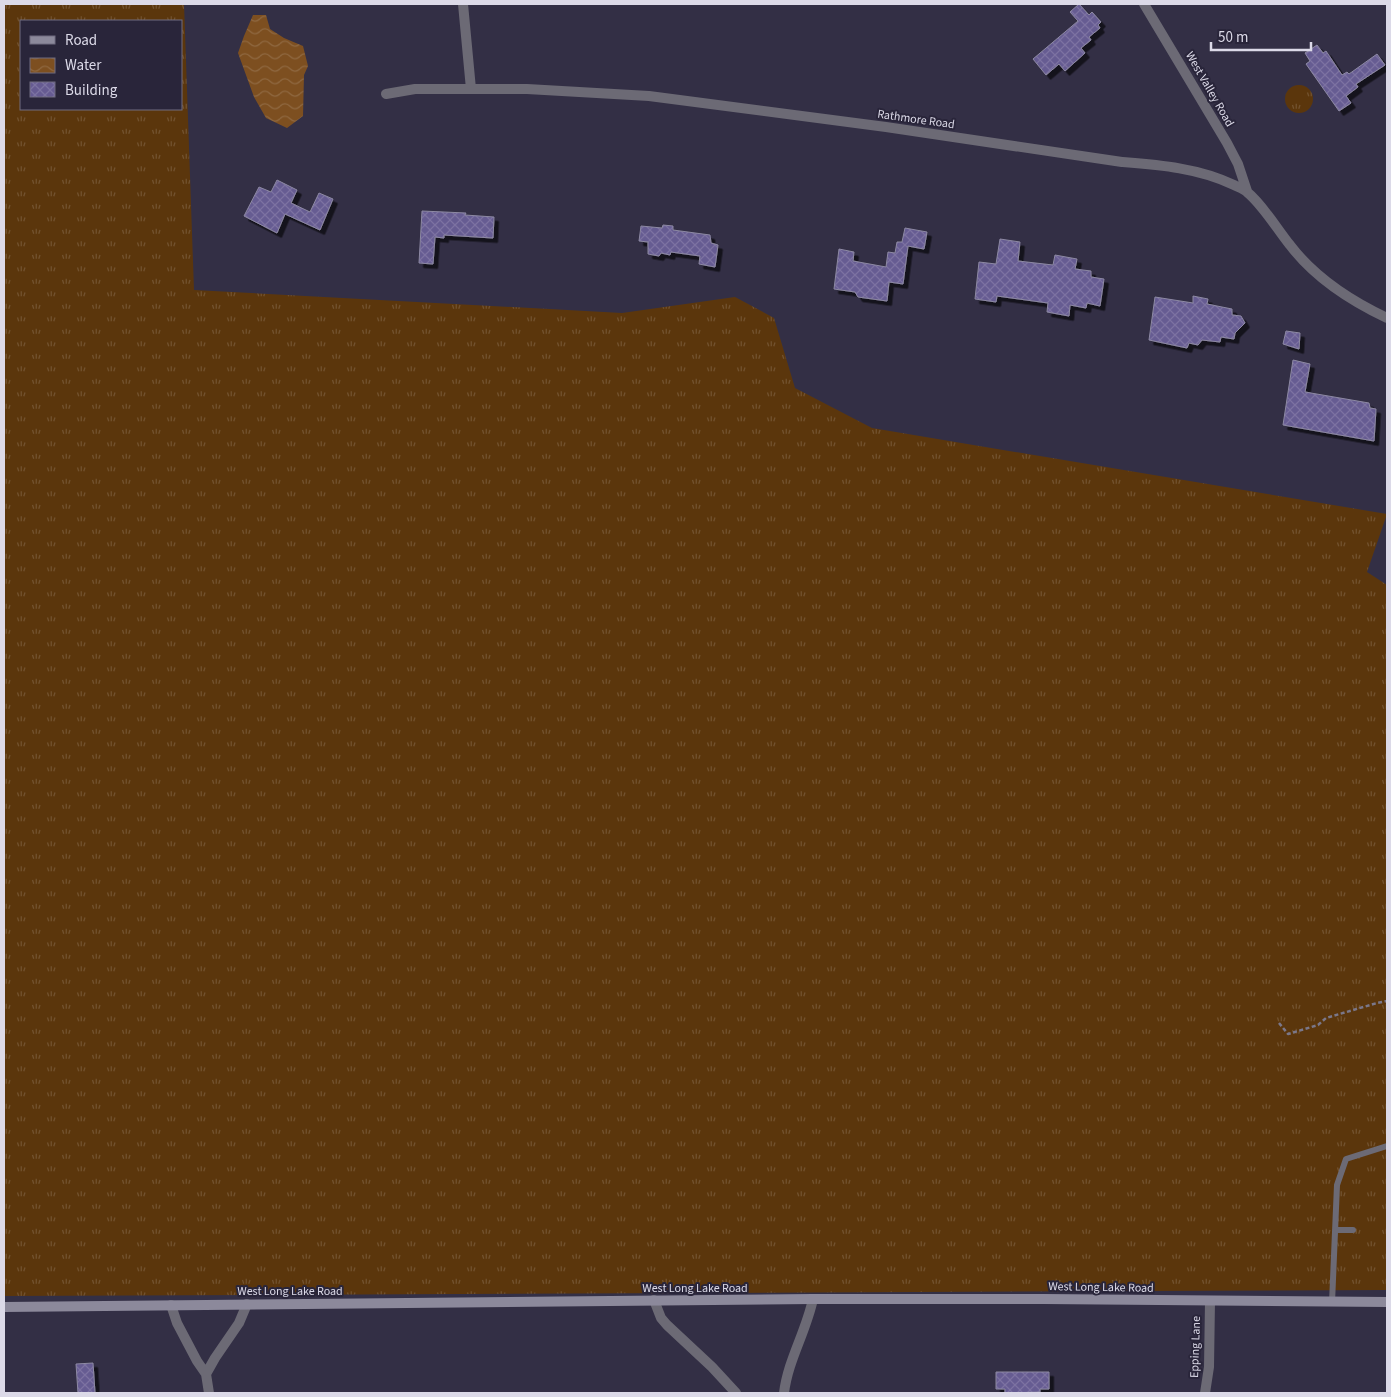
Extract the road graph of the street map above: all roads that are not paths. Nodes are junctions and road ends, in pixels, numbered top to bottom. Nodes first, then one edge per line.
1 (463, 4) edge
2 (1144, 4) edge
3 (471, 88) junction
4 (386, 94) dead end
5 (1246, 191) junction
6 (1387, 318) edge
7 (1387, 1146) edge
8 (1335, 1230) junction
9 (1353, 1230) dead end
10 (654, 1300) junction
11 (813, 1300) junction
12 (1210, 1301) junction
13 (1387, 1302) edge
14 (1332, 1303) junction
15 (247, 1304) junction
16 (171, 1305) junction
17 (4, 1307) edge
18 (206, 1374) junction
19 (208, 1393) edge
20 (736, 1393) edge
21 (784, 1393) edge
22 (1205, 1393) edge

1 - 3 street
2 - 5 street, West Valley Road
3 - 4 street, Rathmore Road
3 - 5 street, Rathmore Road
5 - 6 street, Rathmore Road
7 - 8 lane
8 - 9 lane
8 - 14 lane
10 - 11 main road, West Long Lake Road
10 - 15 main road, West Long Lake Road
10 - 20 street
11 - 12 main road, West Long Lake Road
11 - 21 street
12 - 14 main road, West Long Lake Road
12 - 22 street, Epping Lane
13 - 14 main road, West Long Lake Road
15 - 16 main road, West Long Lake Road
15 - 18 street
16 - 17 main road, West Long Lake Road
16 - 18 street
18 - 19 street

